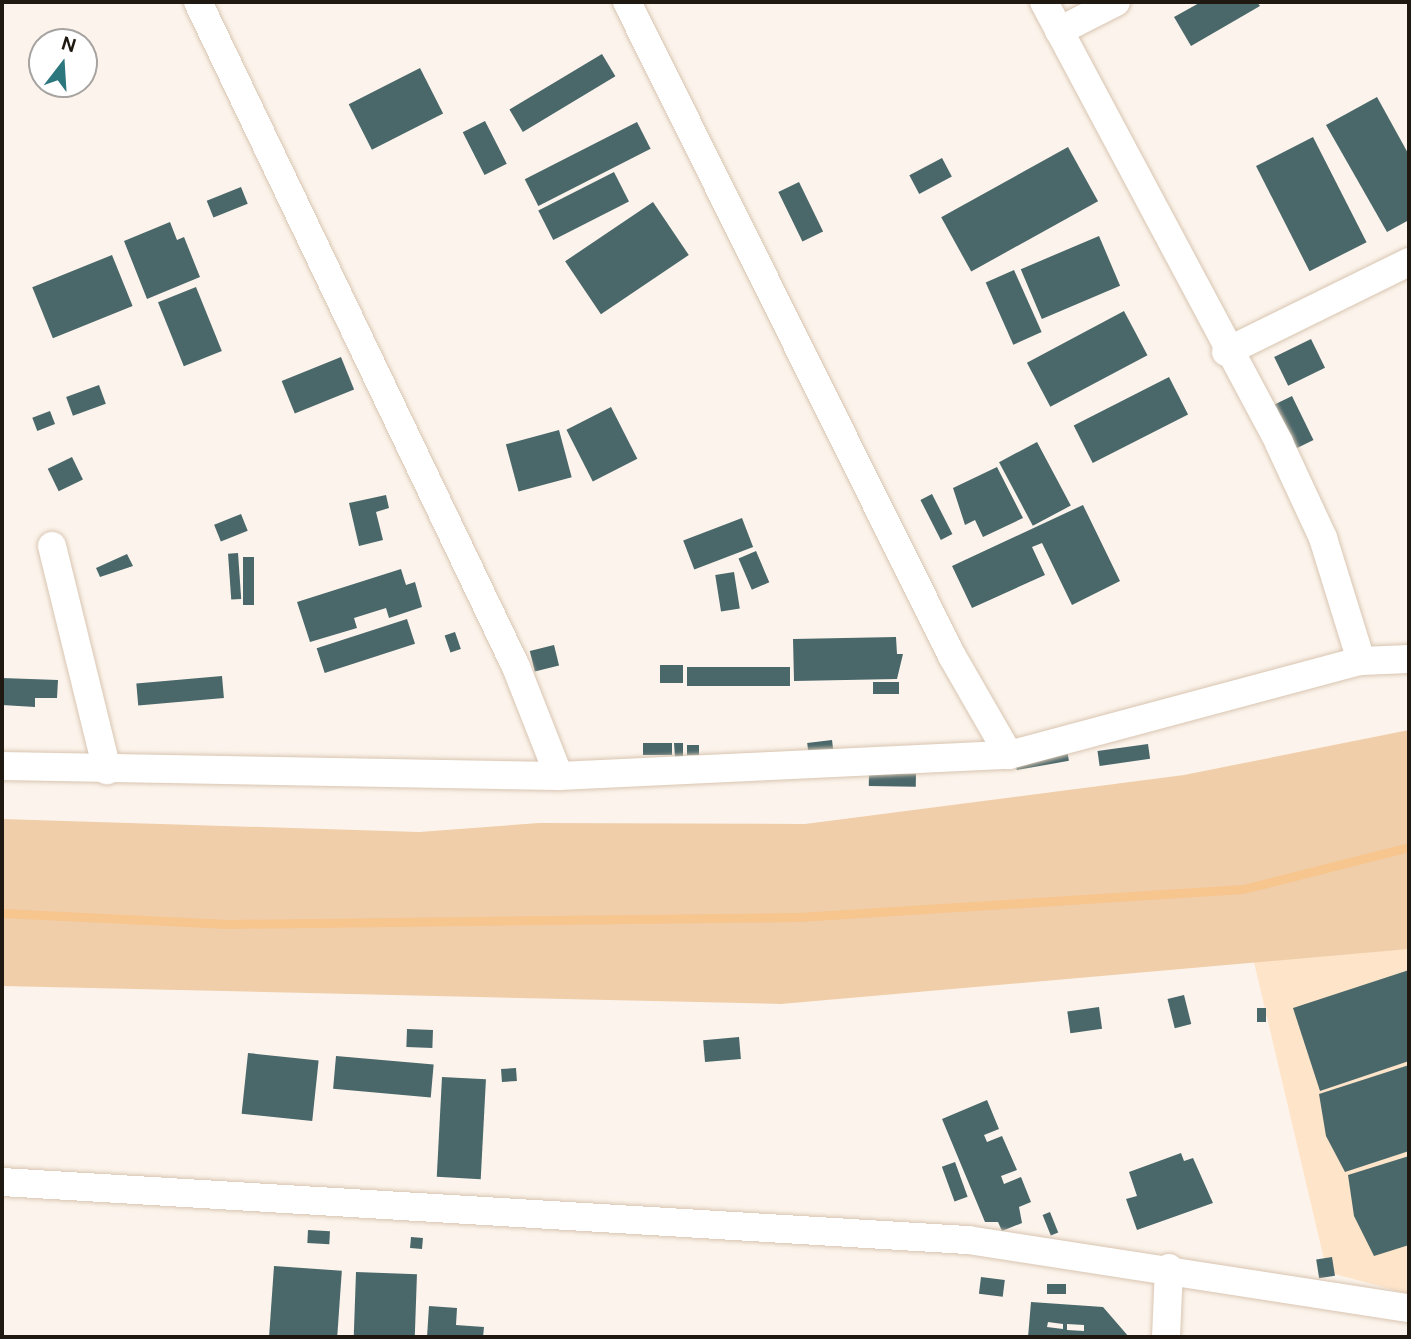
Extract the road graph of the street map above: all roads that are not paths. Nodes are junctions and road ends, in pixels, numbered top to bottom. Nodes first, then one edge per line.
1 (198, 2) edge
2 (627, 2) edge
3 (1044, 2) edge
4 (1116, 2) edge
5 (1059, 31) junction
6 (1409, 262) edge
7 (1226, 352) junction
8 (52, 546) dead end
9 (1409, 659) edge
10 (1361, 662) junction
11 (1009, 755) junction
12 (2, 765) edge
13 (107, 770) junction
14 (559, 776) junction
15 (2, 1182) edge
16 (1169, 1268) junction
17 (1409, 1308) edge
18 (1166, 1337) edge

1 - 14 street
2 - 11 street
3 - 5 street
4 - 5 street
5 - 7 street
6 - 7 street
7 - 10 street
8 - 13 street
9 - 10 street
10 - 11 street
11 - 14 street
12 - 13 street
13 - 14 street
15 - 16 street
16 - 17 street
16 - 18 street

